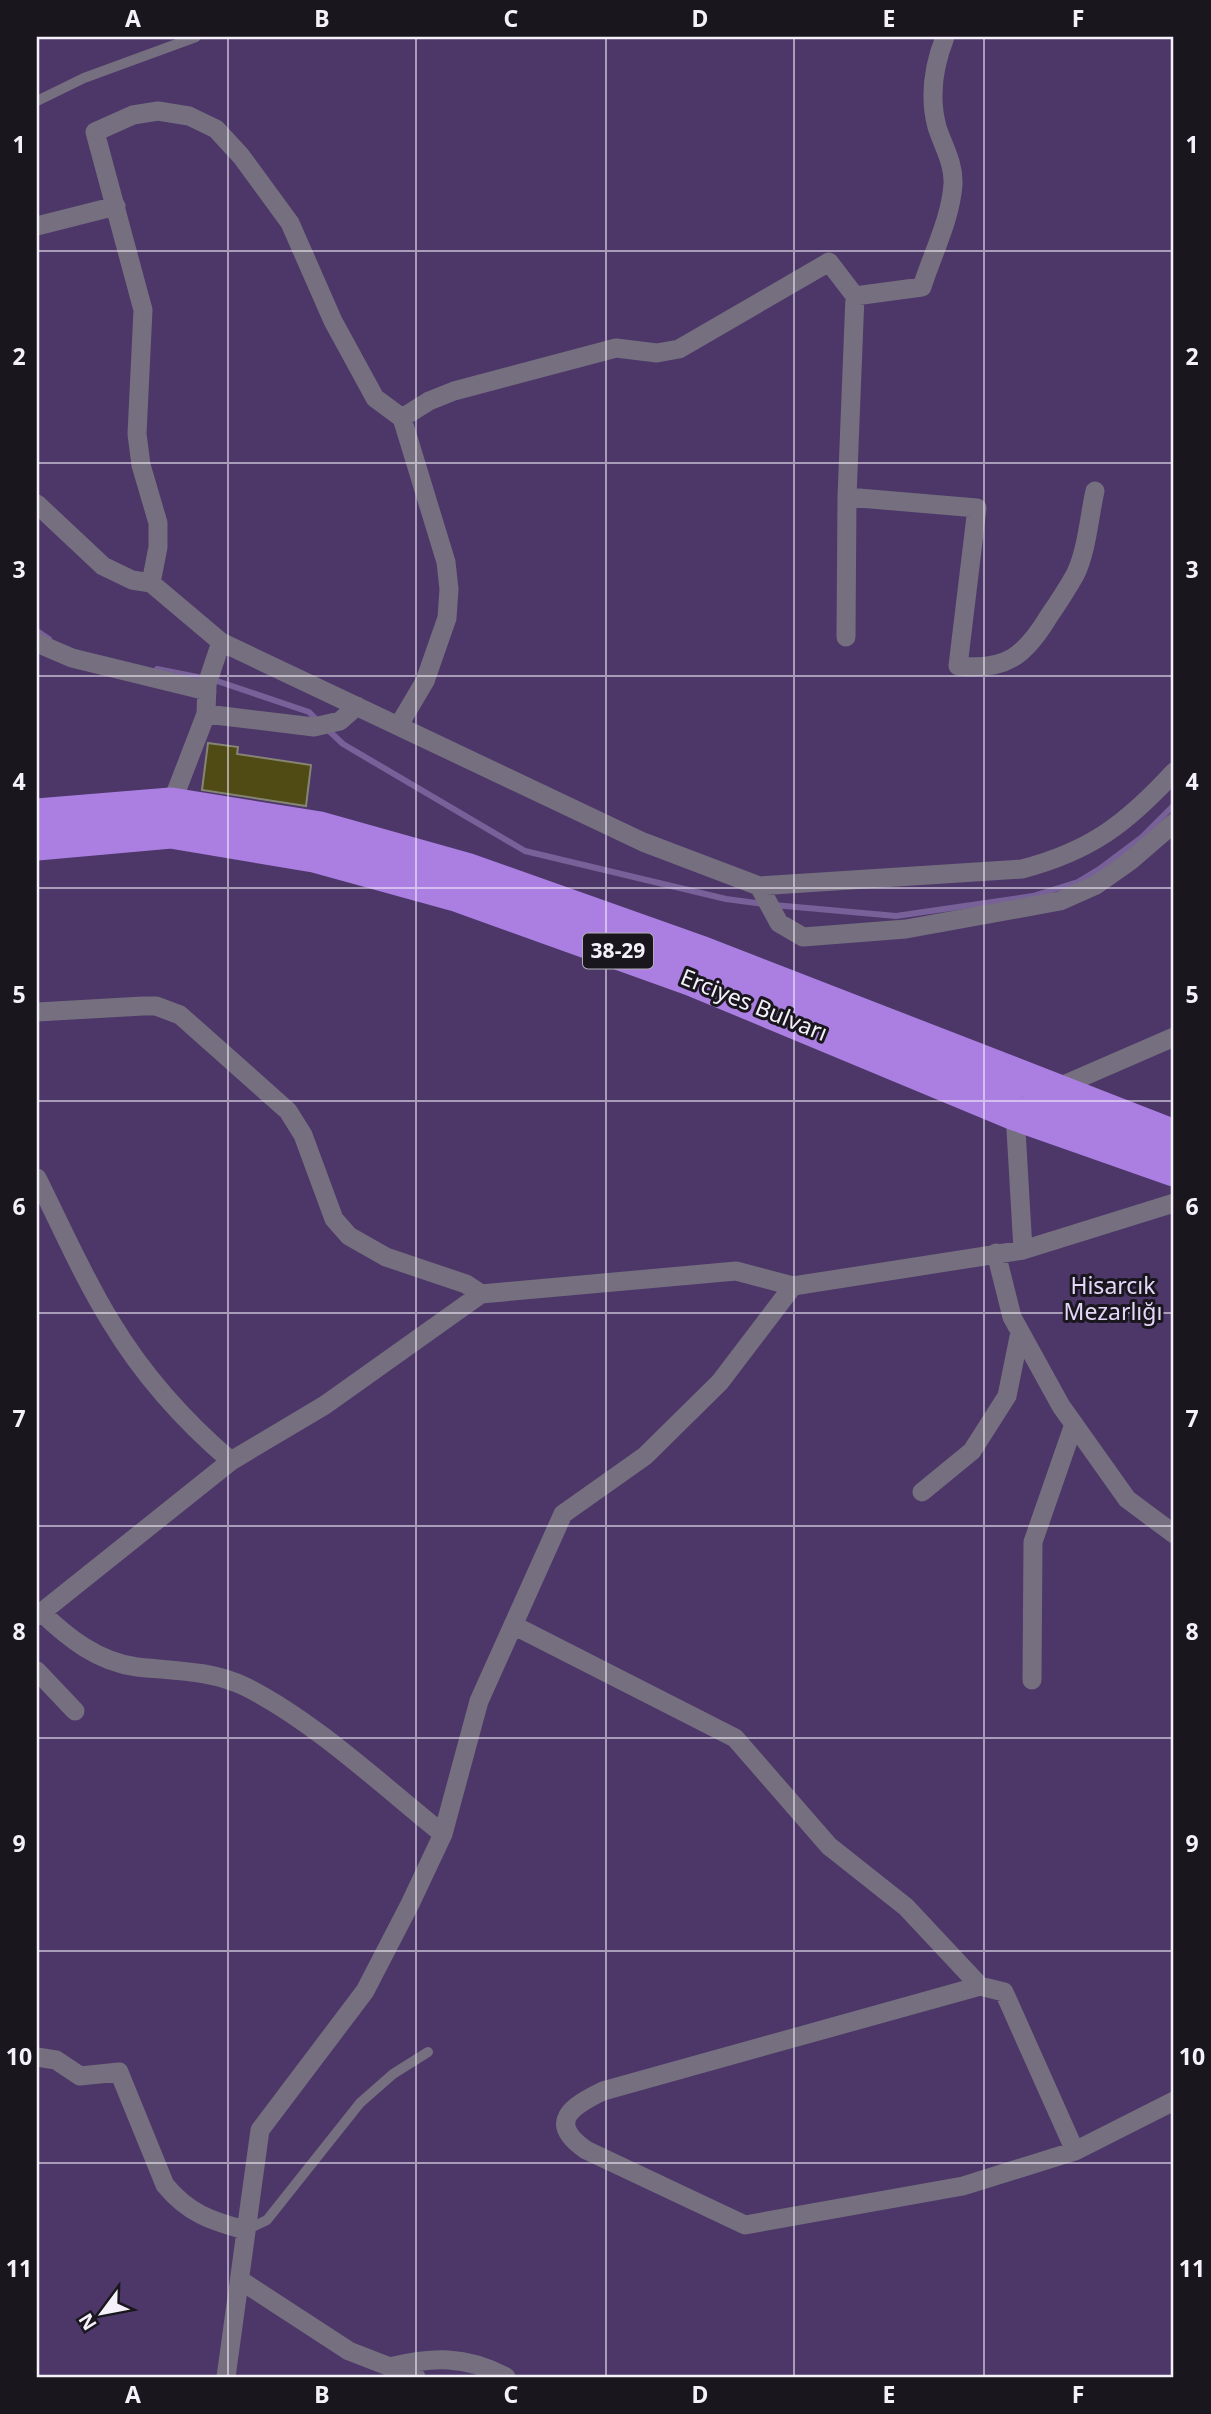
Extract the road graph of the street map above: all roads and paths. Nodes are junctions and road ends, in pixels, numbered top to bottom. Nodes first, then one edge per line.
1 (196, 37) edge
2 (945, 37) edge
3 (37, 101) edge
4 (116, 206) junction
5 (37, 226) edge
6 (855, 296) junction
7 (402, 418) junction
8 (1095, 491) dead end
9 (847, 497) junction
10 (37, 504) edge
11 (151, 583) junction
12 (846, 637) dead end
13 (37, 643) edge
14 (217, 651) junction
15 (207, 687) junction
16 (357, 706) junction
17 (206, 714) junction
18 (399, 725) junction
19 (1174, 772) edge
20 (172, 804) junction
21 (37, 816) edge
22 (1174, 823) edge
23 (37, 843) edge
24 (764, 898) junction
25 (37, 1012) edge
26 (1174, 1037) edge
27 (1051, 1091) junction
28 (1015, 1113) junction
29 (1174, 1137) edge
30 (1174, 1169) edge
31 (37, 1178) edge
32 (1174, 1203) edge
33 (1023, 1250) junction
34 (996, 1253) junction
35 (793, 1286) junction
36 (481, 1294) junction
37 (1020, 1332) junction
38 (1074, 1424) junction
39 (231, 1461) junction
40 (922, 1492) dead end
41 (1174, 1535) edge
42 (39, 1614) edge
43 (513, 1625) junction
44 (37, 1671) edge
45 (1032, 1680) dead end
46 (75, 1711) dead end
47 (443, 1834) junction
48 (980, 1986) junction
49 (428, 2052) dead end
50 (37, 2057) edge
51 (1174, 2102) edge
52 (1075, 2151) junction
53 (245, 2230) junction
54 (240, 2280) junction
55 (389, 2367) junction
56 (226, 2377) edge
57 (416, 2377) edge
58 (506, 2377) edge

1 - 3 lane
2 - 6 street
4 - 5 street
4 - 7 street
4 - 11 street
6 - 7 street
6 - 9 street
7 - 18 street
8 - 9 street
9 - 12 street
10 - 11 street
11 - 14 street
13 - 15 street
14 - 15 street
14 - 16 street
15 - 17 street
16 - 17 street
16 - 18 street
17 - 20 street
18 - 24 street
19 - 24 street
20 - 21 highway, Erciyes Bulvarı / 38-29
20 - 27 highway, Erciyes Bulvarı / 38-29
22 - 24 street
23 - 28 highway, Erciyes Bulvarı / 38-29
25 - 36 street
26 - 27 street
27 - 29 highway, Erciyes Bulvarı / 38-29
28 - 30 highway, Erciyes Bulvarı / 38-29
28 - 33 street
31 - 39 street
32 - 33 street
33 - 34 street
34 - 35 street
34 - 37 street
35 - 36 street
35 - 43 street
36 - 39 street
37 - 38 street
37 - 40 street
38 - 41 street
38 - 45 street
39 - 42 street
42 - 47 street
43 - 47 street
43 - 48 street
44 - 46 street
47 - 53 street
48 - 52 street
48 - 52 street
49 - 53 lane
50 - 53 street
51 - 52 street
53 - 54 street
54 - 55 street
54 - 56 street
55 - 57 street
55 - 58 street

